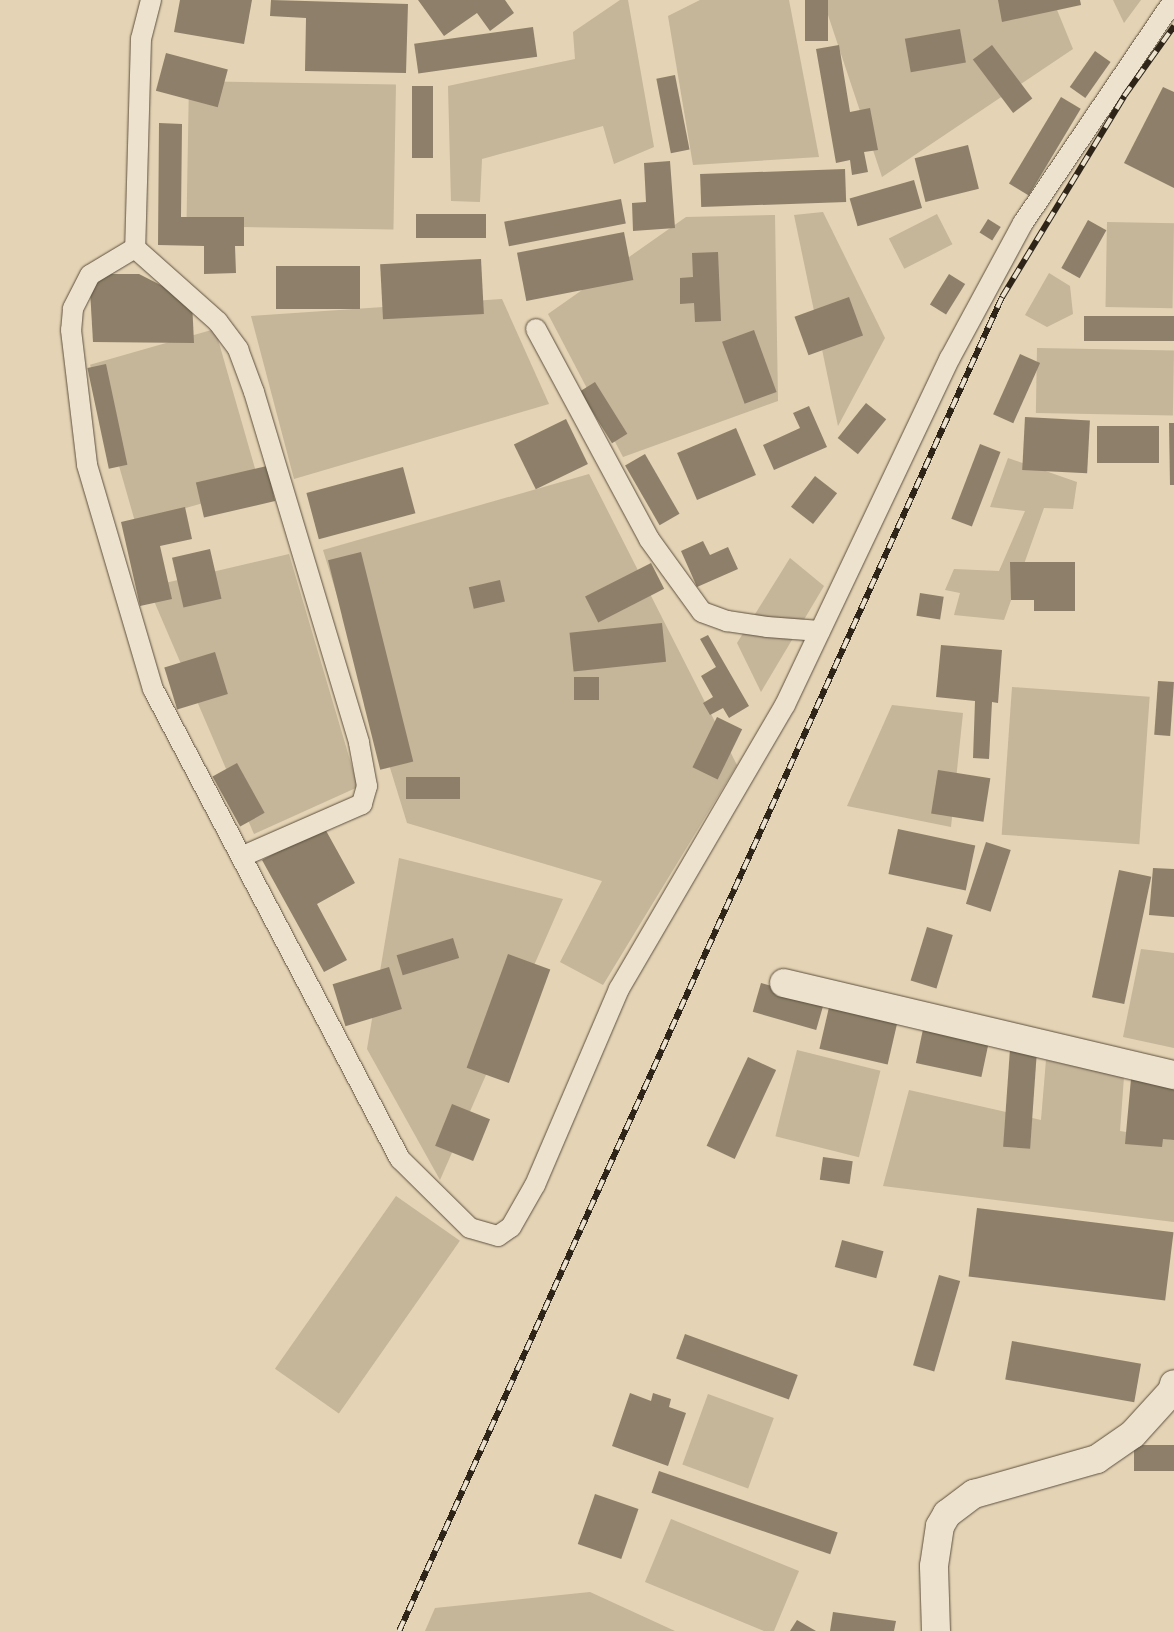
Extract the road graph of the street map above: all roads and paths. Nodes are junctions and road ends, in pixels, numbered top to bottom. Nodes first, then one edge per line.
1 (151, 0) edge
2 (1174, 0) edge
3 (135, 248) junction
4 (536, 328) dead end
5 (820, 631) junction
6 (243, 856) junction
7 (784, 983) dead end
8 (1174, 1075) edge
9 (1174, 1384) edge
10 (936, 1631) edge

1 - 3 lane
2 - 5 lane
3 - 6 lane
3 - 6 lane
4 - 5 lane
5 - 6 lane
7 - 8 street
9 - 10 street

